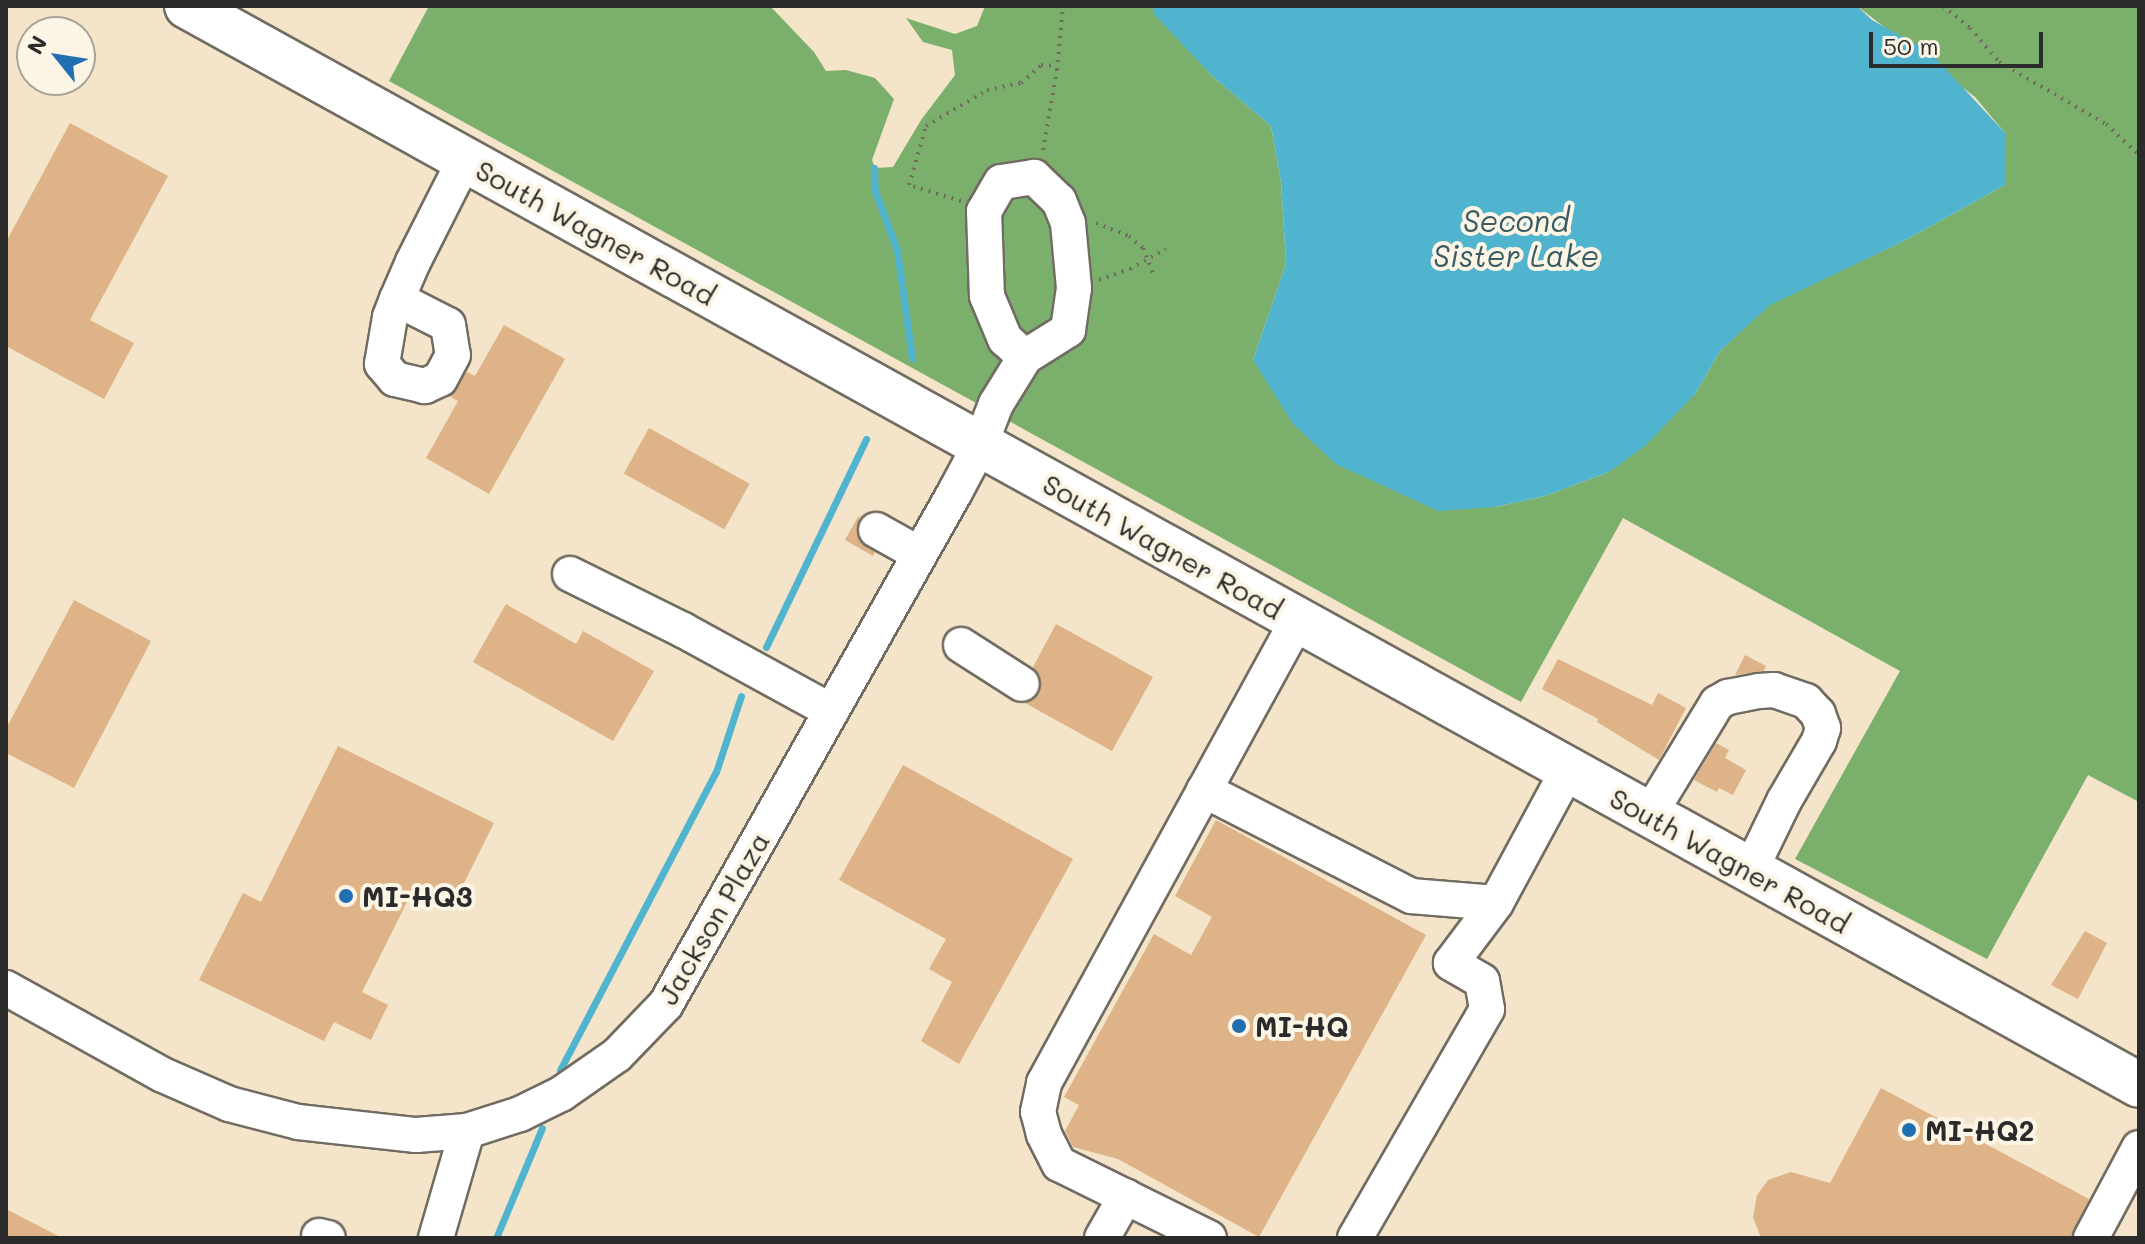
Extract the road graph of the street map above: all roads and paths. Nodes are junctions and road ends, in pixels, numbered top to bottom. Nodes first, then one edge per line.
1 (187, 6) edge
2 (1063, 6) edge
3 (1943, 6) edge
4 (1057, 66) junction
5 (2139, 155) edge
6 (1046, 158) dead end
7 (465, 159) junction
8 (987, 205) junction
9 (1068, 223) junction
10 (1166, 249) dead end
11 (1147, 257) junction
12 (1153, 273) dead end
13 (1074, 288) junction
14 (397, 299) dead end
15 (1025, 357) junction
16 (980, 445) junction
17 (876, 530) dead end
18 (919, 554) junction
19 (570, 574) dead end
20 (1297, 621) junction
21 (961, 645) dead end
22 (1022, 684) dead end
23 (829, 710) junction
24 (1568, 770) junction
25 (1204, 790) junction
26 (1649, 815) junction
27 (1750, 871) junction
28 (1496, 903) junction
29 (6, 988) edge
30 (2139, 1085) edge
31 (467, 1131) junction
32 (2139, 1148) edge
33 (1126, 1196) junction
34 (436, 1238) edge
35 (1102, 1238) edge
36 (1209, 1238) edge
37 (1355, 1238) edge
38 (2091, 1238) edge

1 - 7 main road, South Wagner Road
2 - 4 path
3 - 5 path
4 - 6 path
4 - 8 path
7 - 14 street
7 - 16 main road, South Wagner Road
8 - 9 street
8 - 15 street
9 - 11 path
9 - 13 street
10 - 11 path
11 - 12 path
11 - 13 path
13 - 15 street
15 - 16 street, Jackson Plaza
16 - 18 street, Jackson Plaza
16 - 20 main road, South Wagner Road
17 - 18 street
18 - 23 street, Jackson Plaza
19 - 23 street
20 - 24 main road, South Wagner Road
20 - 25 street
21 - 22 street
23 - 31 street, Jackson Plaza
24 - 26 main road, South Wagner Road
24 - 28 street
25 - 28 street
25 - 33 street
26 - 27 main road, South Wagner Road
26 - 27 street
27 - 30 main road, South Wagner Road
28 - 37 street
29 - 31 street, Jackson Plaza
31 - 34 street
32 - 38 street
33 - 35 street
33 - 36 street

